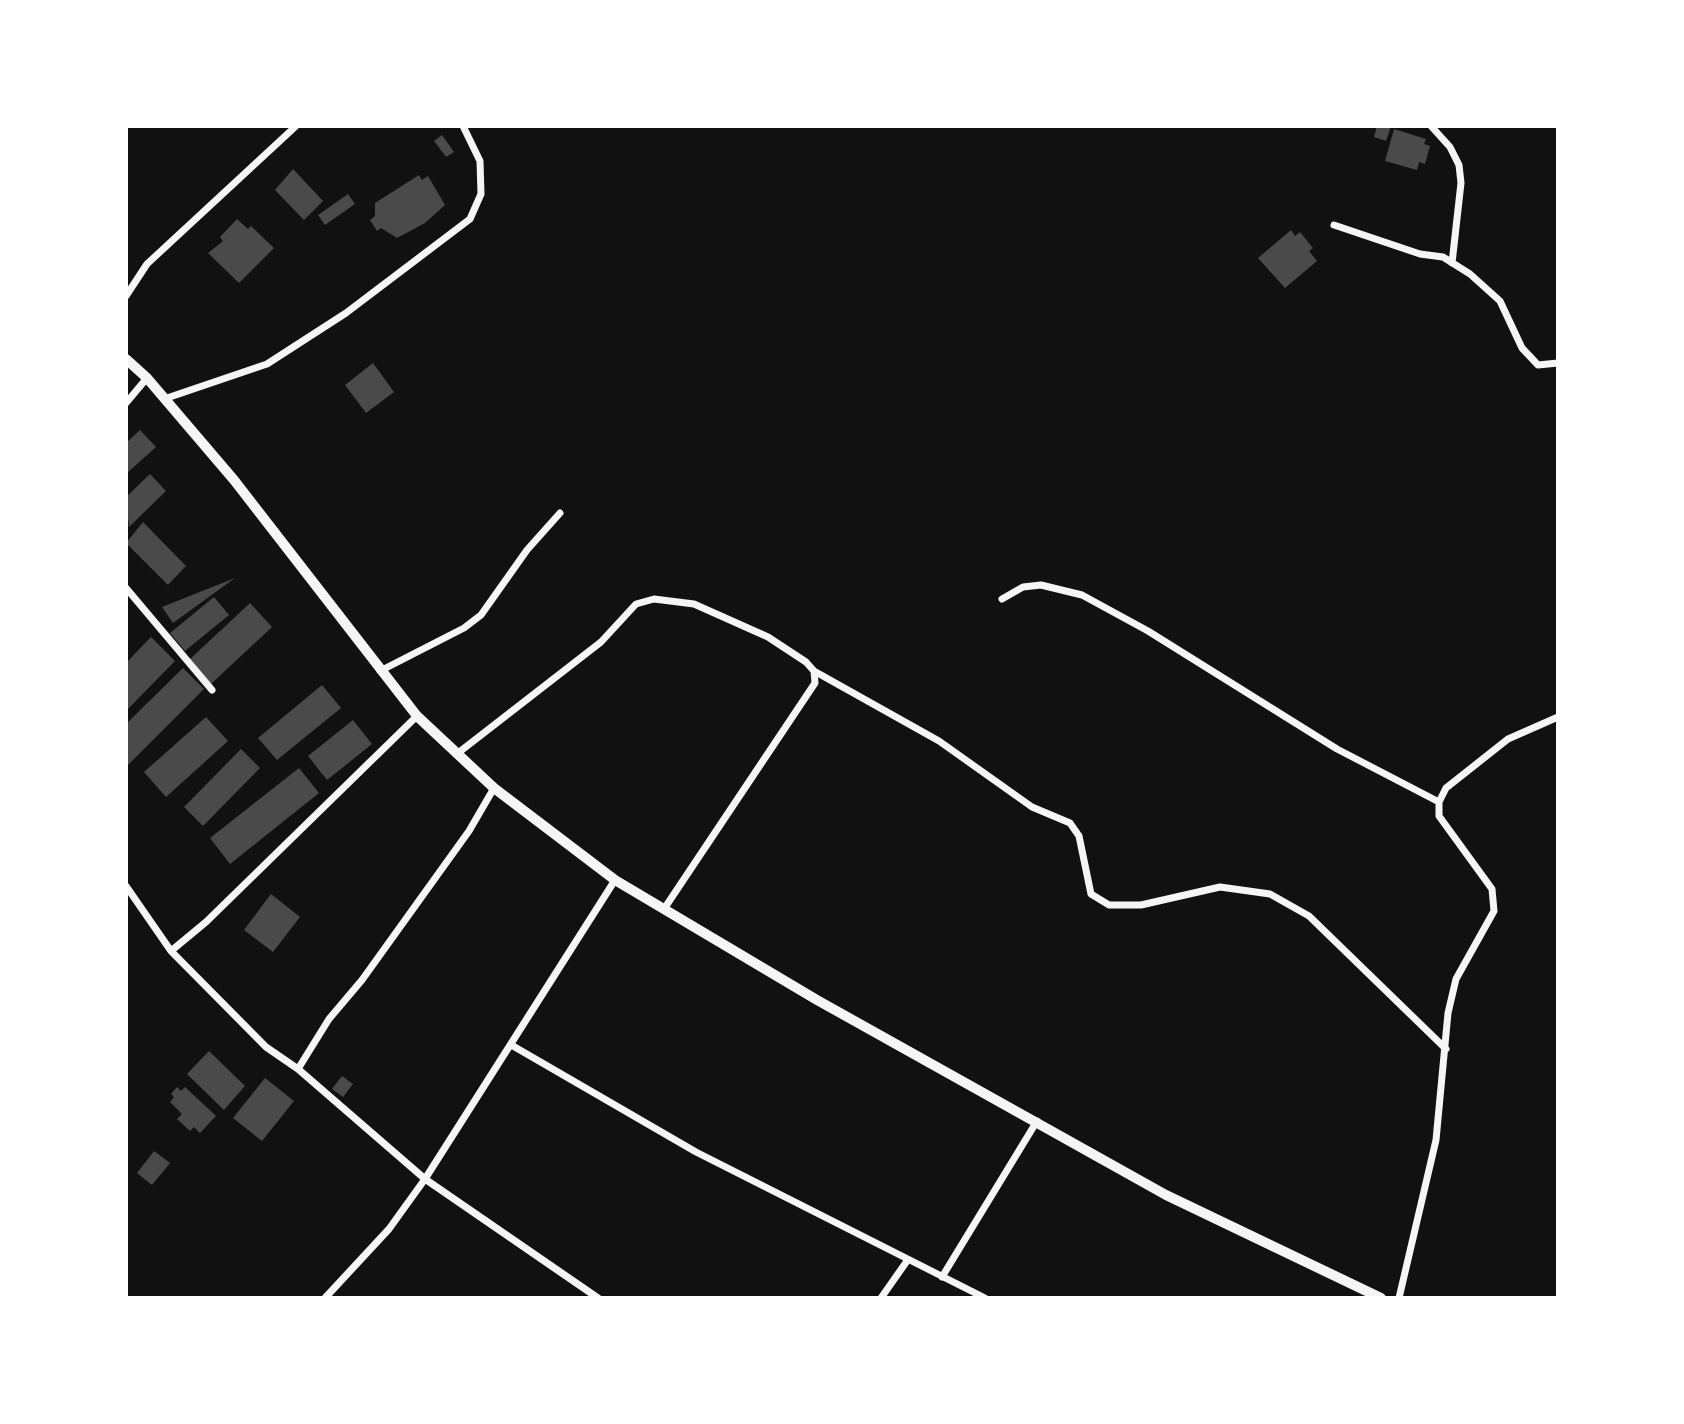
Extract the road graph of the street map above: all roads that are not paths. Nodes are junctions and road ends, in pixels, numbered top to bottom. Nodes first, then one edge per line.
1 (296, 126) edge
2 (463, 126) edge
3 (1431, 126) edge
4 (1334, 225) dead end
5 (1452, 263) junction
6 (126, 296) edge
7 (126, 359) edge
8 (1558, 363) edge
9 (147, 378) junction
10 (164, 399) junction
11 (126, 403) edge
12 (560, 513) dead end
13 (126, 588) edge
14 (1002, 599) dead end
15 (380, 671) junction
16 (814, 671) junction
17 (212, 690) dead end
18 (417, 716) junction
19 (1558, 717) edge
20 (458, 753) junction
21 (494, 788) junction
22 (1439, 802) junction
23 (615, 880) junction
24 (126, 886) edge
25 (664, 909) junction
26 (171, 951) junction
27 (513, 1046) junction
28 (1446, 1049) junction
29 (298, 1069) junction
30 (1037, 1121) junction
31 (425, 1179) junction
32 (907, 1261) junction
33 (942, 1277) junction
34 (325, 1298) edge
35 (598, 1298) edge
36 (881, 1298) edge
37 (985, 1298) edge
38 (1381, 1298) edge
39 (1399, 1298) edge

1 - 6 street
2 - 10 street
3 - 5 street
4 - 5 street
5 - 8 street
7 - 9 main road
9 - 10 main road
9 - 11 street
10 - 15 main road
12 - 15 street
13 - 17 street
14 - 22 street
15 - 18 main road
16 - 20 street
16 - 25 street
16 - 28 street
18 - 20 main road
18 - 26 street
19 - 22 street
20 - 21 main road
21 - 23 main road
21 - 29 street
22 - 28 street
23 - 25 main road
23 - 27 street
24 - 26 street
25 - 30 main road
26 - 29 street
27 - 31 street
27 - 32 street
28 - 39 street
29 - 31 street
30 - 33 street
30 - 38 main road
31 - 34 street
31 - 35 street
32 - 33 street
32 - 36 street
33 - 37 street

